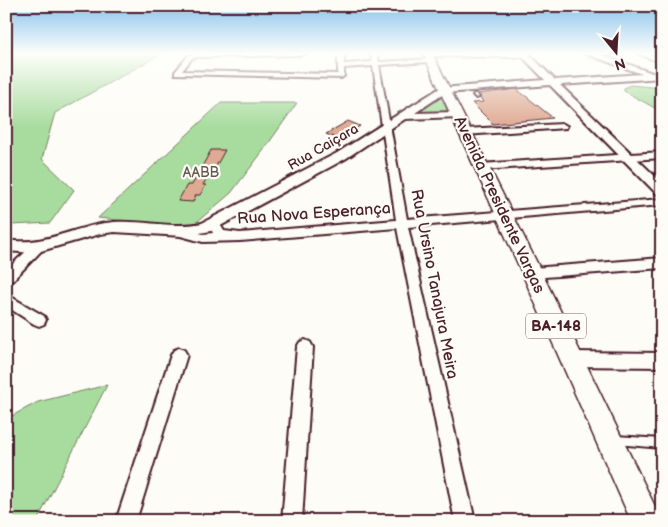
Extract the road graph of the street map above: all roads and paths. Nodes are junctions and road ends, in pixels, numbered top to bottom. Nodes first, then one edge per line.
1 (378, 78) edge
2 (438, 78) edge
3 (548, 78) edge
4 (635, 78) edge
5 (553, 83) junction
6 (443, 90) junction
7 (404, 116) junction
8 (460, 124) junction
9 (563, 126) dead end
10 (386, 127) junction
11 (662, 155) edge
12 (630, 157) junction
13 (480, 167) junction
14 (662, 190) edge
15 (662, 202) edge
16 (503, 214) junction
17 (214, 224) junction
18 (402, 224) junction
19 (177, 231) junction
20 (228, 237) junction
21 (6, 245) edge
22 (36, 248) junction
23 (662, 263) edge
24 (532, 273) junction
25 (6, 278) edge
26 (6, 299) edge
27 (39, 320) dead end
28 (305, 347) dead end
29 (179, 355) dead end
30 (571, 359) junction
31 (662, 360) edge
32 (609, 440) junction
33 (662, 444) edge
34 (126, 521) edge
35 (292, 521) edge
36 (465, 521) edge
37 (647, 521) edge

1 - 10 street, Rua Ursino Tanajura Meira
2 - 6 main road, Avenida Presidente Vargas / BA-148
3 - 5 street
4 - 5 street
5 - 6 street
5 - 12 street
6 - 7 street, Rua Caiçara
6 - 8 main road, Avenida Presidente Vargas / BA-148
7 - 8 street
7 - 10 street, Rua Caiçara
8 - 9 street
8 - 13 main road, Avenida Presidente Vargas / BA-148
10 - 17 street, Rua Caiçara
10 - 18 street, Rua Ursino Tanajura Meira
11 - 12 street
12 - 13 street
12 - 14 street
13 - 16 main road, Avenida Presidente Vargas / BA-148
15 - 16 street, Rua Nova Esperança
16 - 18 street, Rua Nova Esperança
16 - 24 main road, Avenida Presidente Vargas / BA-148
17 - 19 street, Rua Caiçara
17 - 20 street, Rua Nova Esperança
18 - 20 street, Rua Nova Esperança
18 - 36 street, Rua Ursino Tanajura Meira
19 - 20 street
19 - 22 street, Rua Caiçara
21 - 22 street
22 - 25 street
23 - 24 street
24 - 30 main road, Avenida Presidente Vargas / BA-148
26 - 27 street
28 - 35 street
29 - 34 street
30 - 31 street
30 - 32 main road, Avenida Presidente Vargas / BA-148
32 - 33 lane
32 - 37 main road, Avenida Presidente Vargas / BA-148

